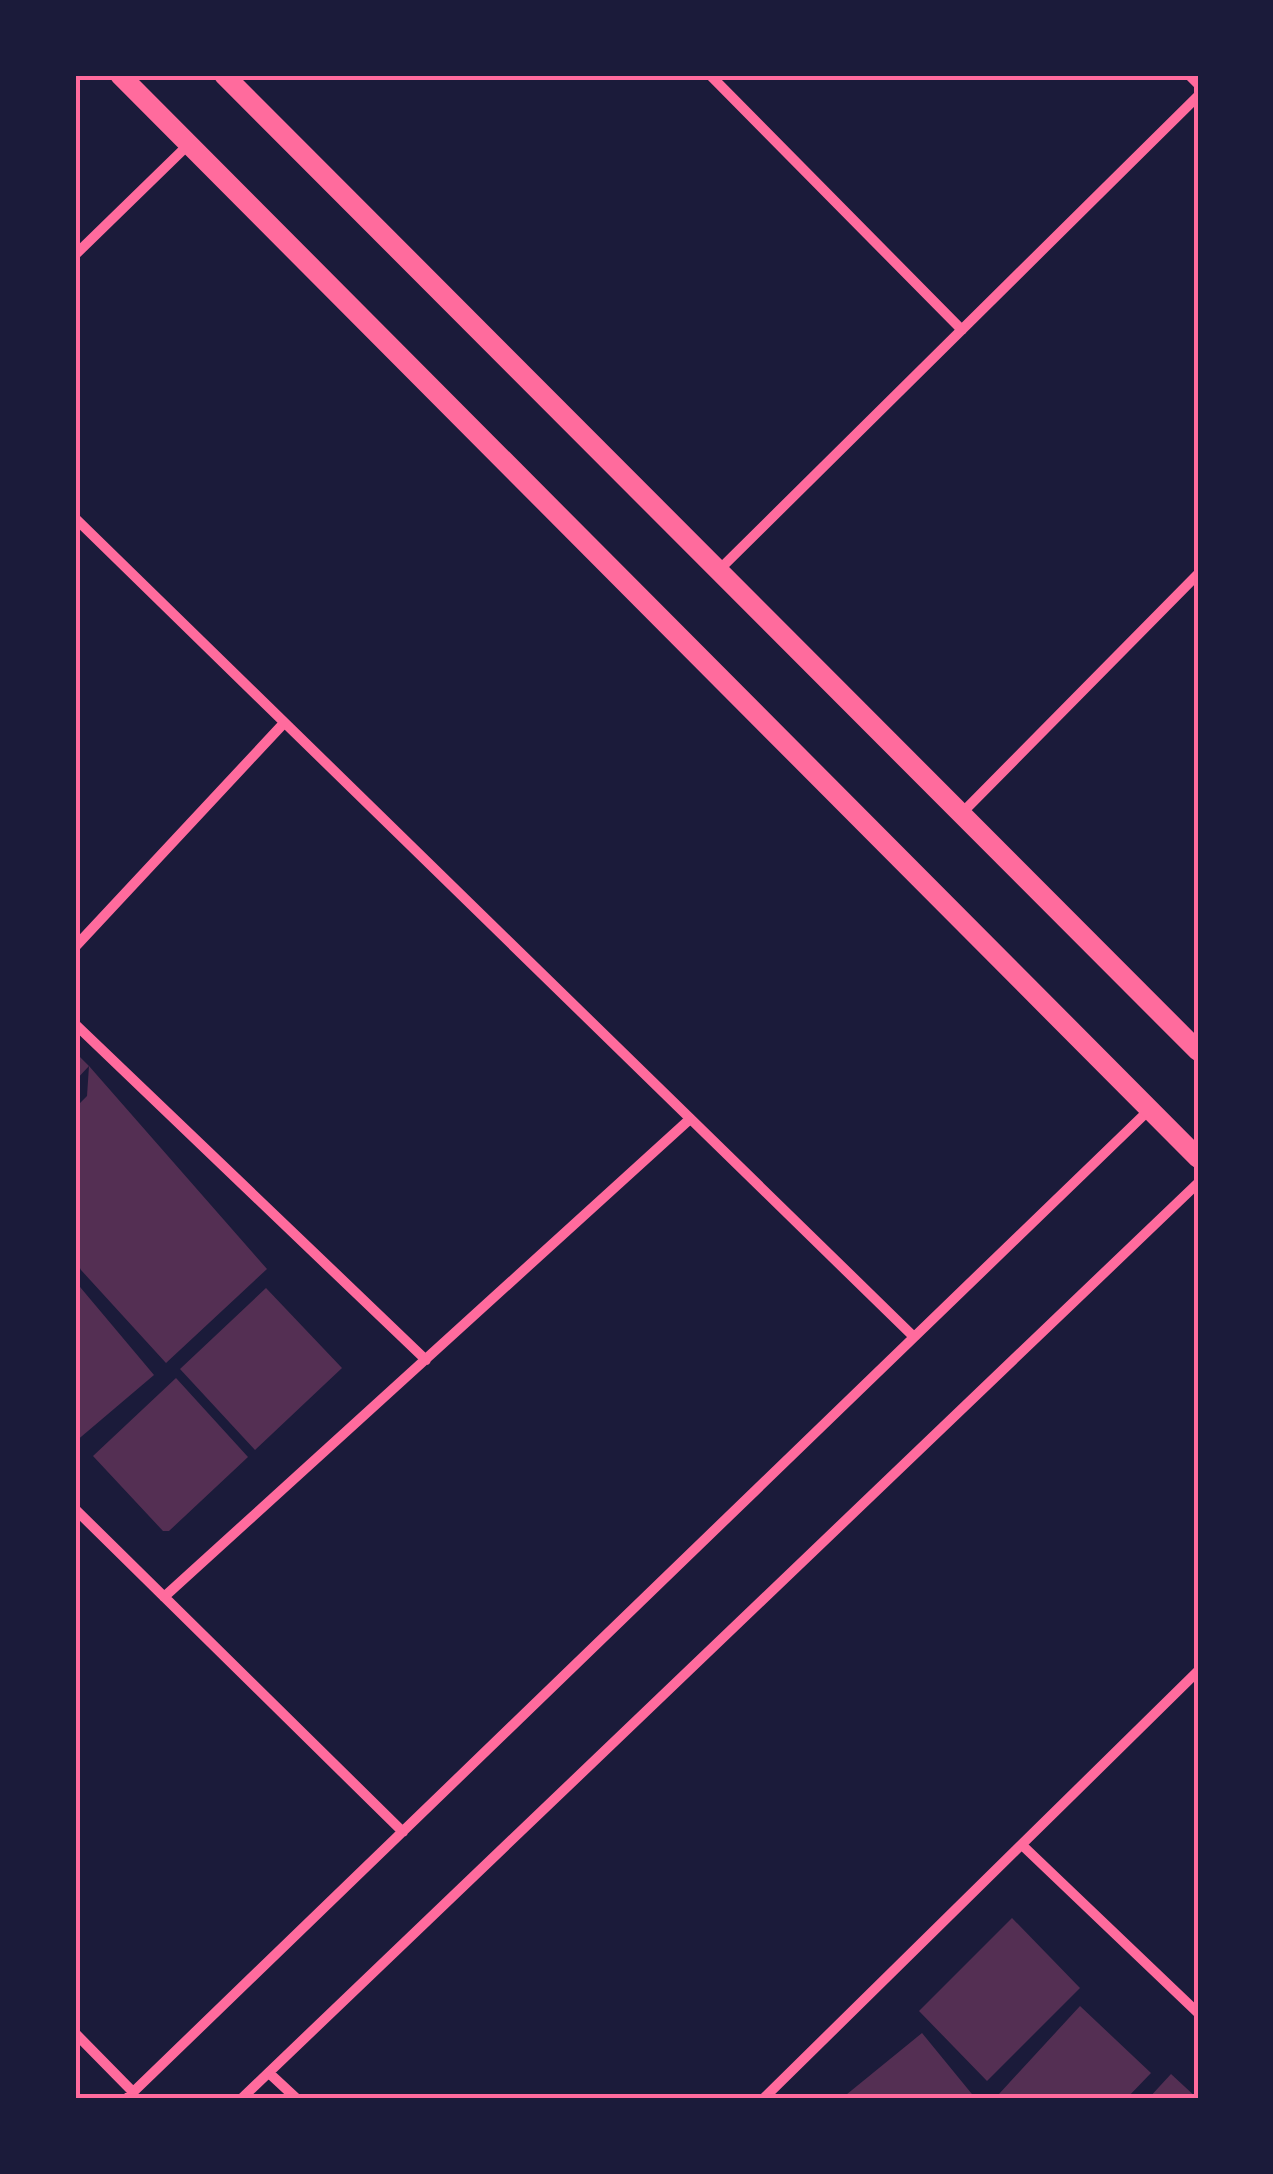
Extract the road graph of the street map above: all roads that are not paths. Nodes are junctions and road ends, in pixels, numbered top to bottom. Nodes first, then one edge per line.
1 (120, 75) edge
2 (224, 75) edge
3 (710, 75) edge
4 (1190, 75) edge
5 (1198, 84) edge
6 (1198, 96) edge
7 (189, 144) junction
8 (75, 255) edge
9 (962, 330) junction
10 (75, 518) edge
11 (718, 570) junction
12 (1198, 574) edge
13 (284, 722) junction
14 (961, 814) junction
15 (75, 947) edge
16 (75, 1024) edge
17 (1198, 1051) edge
18 (1150, 1109) junction
19 (690, 1119) junction
20 (1198, 1158) edge
21 (1198, 1183) edge
22 (914, 1337) junction
23 (426, 1360) junction
24 (75, 1510) edge
25 (164, 1597) junction
26 (1198, 1671) edge
27 (402, 1832) junction
28 (1022, 1845) junction
29 (1198, 2013) edge
30 (75, 2033) edge
31 (269, 2072) junction
32 (130, 2096) edge
33 (768, 2097) edge
34 (241, 2099) edge
35 (297, 2099) edge

1 - 7 main road
2 - 11 main road
3 - 9 street
4 - 5 street
6 - 9 street
7 - 8 street
7 - 18 main road
9 - 11 street
10 - 13 street
11 - 14 main road
12 - 14 street
13 - 15 street
13 - 19 street
14 - 17 main road
16 - 23 street
18 - 20 main road
18 - 22 street
19 - 22 street
19 - 23 street
21 - 31 street
22 - 27 street
23 - 25 street
24 - 25 street
25 - 27 street
26 - 28 street
27 - 32 street
28 - 29 street
28 - 33 street
30 - 32 street
31 - 34 street
31 - 35 street

